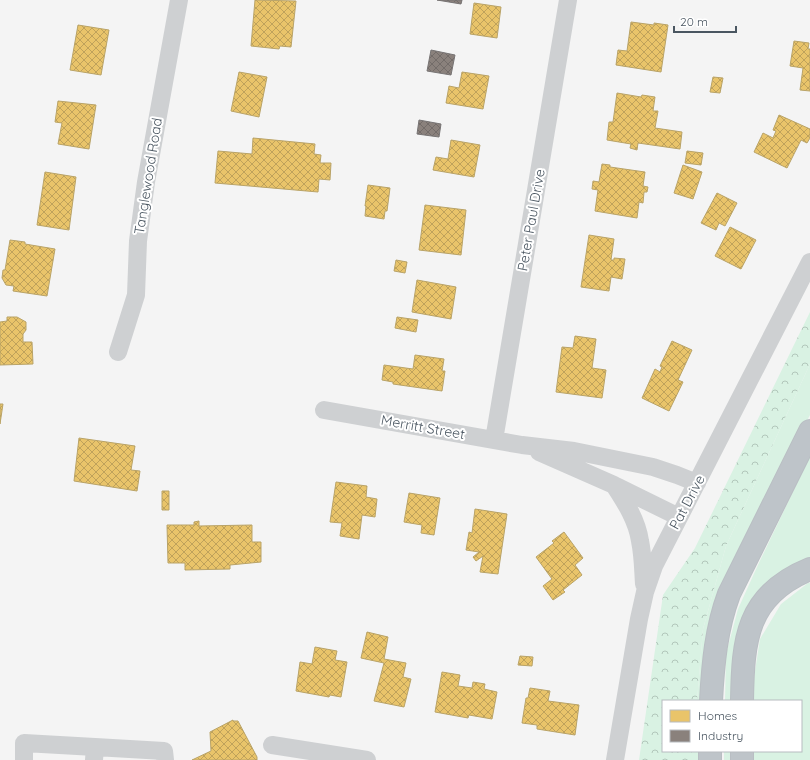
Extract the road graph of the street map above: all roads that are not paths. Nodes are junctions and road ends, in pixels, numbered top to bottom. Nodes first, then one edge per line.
1 (179, 0) edge
2 (568, 0) edge
3 (810, 262) edge
4 (118, 352) dead end
5 (324, 410) dead end
6 (810, 431) edge
7 (494, 440) junction
8 (522, 445) junction
9 (697, 483) junction
10 (614, 485) junction
11 (679, 517) junction
12 (810, 569) edge
13 (645, 592) junction
14 (711, 700) edge
15 (742, 700) edge
16 (272, 745) dead end
17 (95, 753) edge
18 (24, 760) edge
19 (165, 760) edge
20 (367, 760) edge
21 (615, 760) edge

1 - 4 street, Tanglewood Road
2 - 7 street, Peter Paul Drive
3 - 9 street, Pat Drive
5 - 7 street, Merritt Street
6 - 14 highway
7 - 8 street, Merritt Street
8 - 9 street, Merritt Street
8 - 10 street, Merritt Street
9 - 11 street, Pat Drive
10 - 11 street, Merritt Street
10 - 13 street
11 - 13 street, Pat Drive
12 - 15 highway
13 - 21 street, Pat Drive
16 - 20 street
17 - 18 street
17 - 19 street

